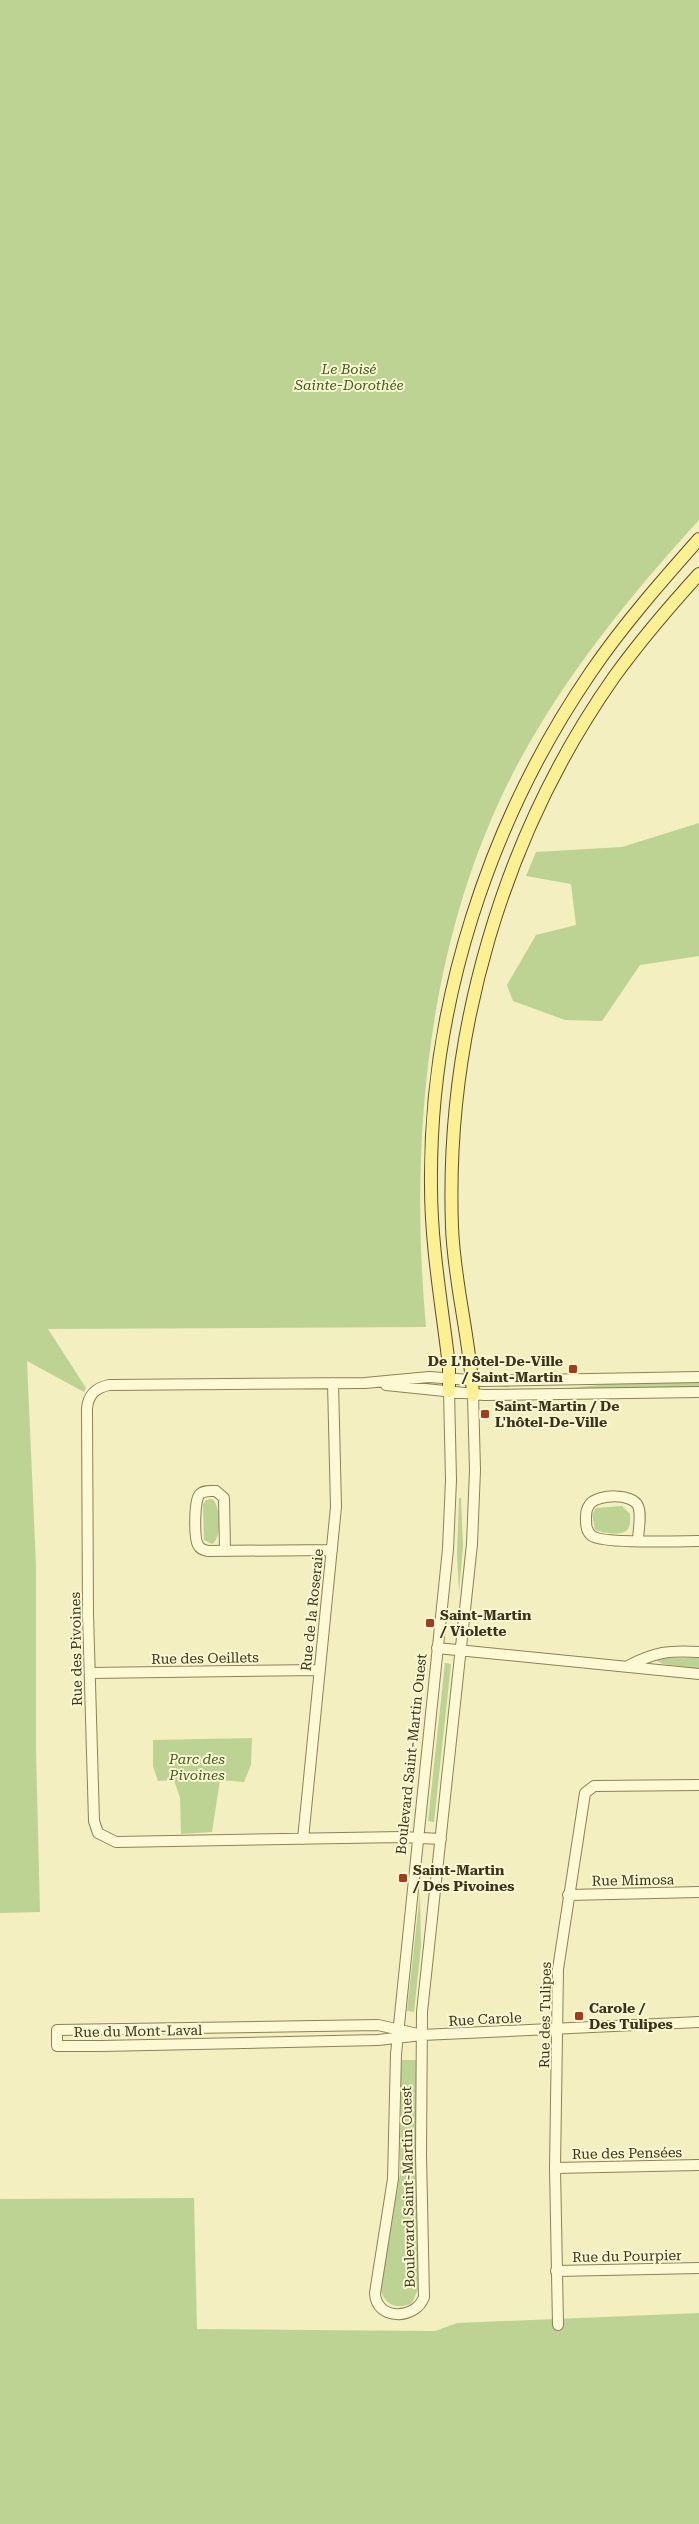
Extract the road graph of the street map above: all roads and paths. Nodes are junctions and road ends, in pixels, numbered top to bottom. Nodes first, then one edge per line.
1 (699, 539) edge
2 (699, 574) edge
3 (699, 1377) edge
4 (472, 1380) junction
5 (333, 1383) junction
6 (449, 1385) junction
7 (699, 1392) edge
8 (473, 1394) junction
9 (638, 1541) junction
10 (699, 1541) edge
11 (225, 1550) junction
12 (332, 1550) junction
13 (437, 1648) junction
14 (462, 1650) junction
15 (699, 1652) edge
16 (627, 1666) junction
17 (320, 1670) junction
18 (90, 1673) junction
19 (699, 1674) edge
20 (699, 1785) edge
21 (417, 1838) junction
22 (303, 1839) junction
23 (442, 1839) junction
24 (699, 1892) edge
25 (568, 1895) junction
26 (699, 2022) edge
27 (558, 2029) junction
28 (398, 2034) junction
29 (422, 2035) junction
30 (699, 2165) edge
31 (555, 2168) junction
32 (699, 2268) edge
33 (556, 2271) junction
34 (558, 2325) dead end

1 - 6 main road, Boulevard Saint-Martin Ouest
2 - 4 main road, Boulevard Saint-Martin Ouest
3 - 4 street
4 - 6 street
4 - 8 main road, Boulevard Saint-Martin Ouest
5 - 6 street, Rue des Pivoines
5 - 12 street, Rue de la Roseraie
5 - 18 street, Rue des Pivoines
6 - 8 street
6 - 13 street, Boulevard Saint-Martin Ouest
7 - 8 street
8 - 14 street, Boulevard Saint-Martin Ouest
9 - 9 street
9 - 10 street
11 - 11 street
11 - 12 street
12 - 17 street, Rue de la Roseraie
13 - 14 street
13 - 21 street, Boulevard Saint-Martin Ouest
14 - 16 street
14 - 23 street, Boulevard Saint-Martin Ouest
15 - 16 street
16 - 19 street
17 - 18 street, Rue des Oeillets
17 - 22 street, Rue de la Roseraie
18 - 22 street, Rue des Pivoines
20 - 25 street, Rue des Tulipes
21 - 22 street, Rue des Pivoines
21 - 23 street, Rue des Pivoines
21 - 28 street, Boulevard Saint-Martin Ouest
23 - 29 street, Boulevard Saint-Martin Ouest
24 - 25 street, Rue Mimosa
25 - 27 street, Rue des Tulipes
26 - 27 street, Rue Carole
27 - 29 street, Rue Carole
27 - 31 street, Rue des Tulipes
28 - 28 street, Rue du Mont-Laval
28 - 29 street, Rue Carole
28 - 29 street, Boulevard Saint-Martin Ouest
30 - 31 street, Rue des Pensées
31 - 33 street, Rue des Tulipes
32 - 33 street, Rue du Pourpier
33 - 34 street, Rue des Tulipes

